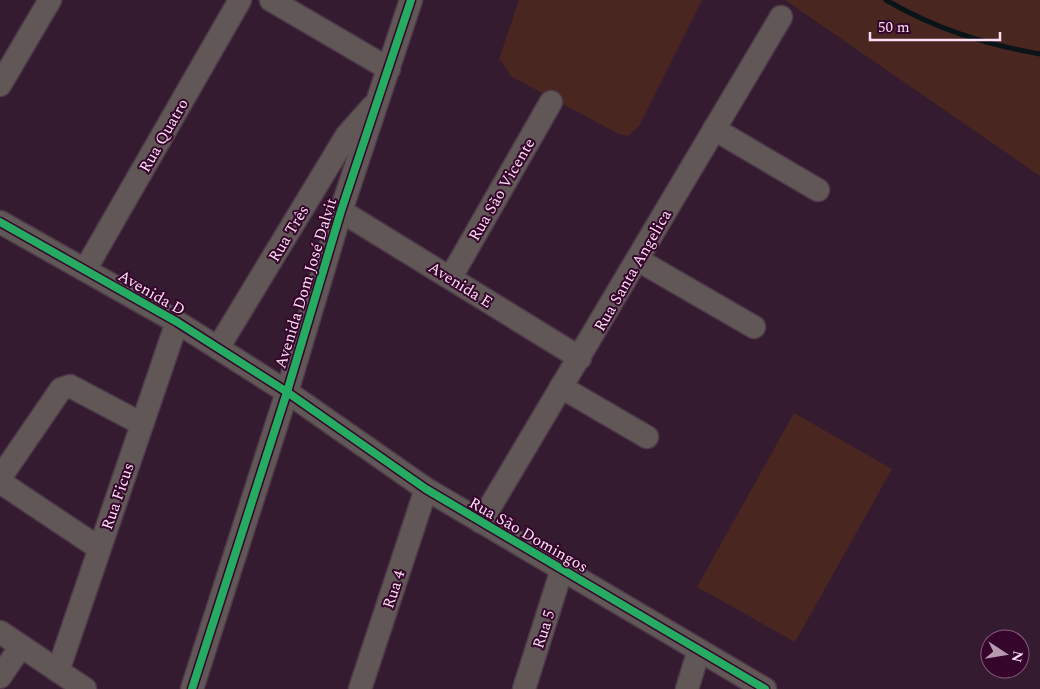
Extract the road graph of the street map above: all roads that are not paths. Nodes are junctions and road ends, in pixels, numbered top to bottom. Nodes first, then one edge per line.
1 (50, 0) edge
2 (240, 0) edge
3 (271, 0) edge
4 (411, 0) edge
5 (781, 17) dead end
6 (389, 69) junction
7 (0, 85) edge
8 (380, 98) junction
9 (551, 102) dead end
10 (714, 129) junction
11 (818, 190) dead end
12 (341, 211) junction
13 (0, 222) edge
14 (638, 260) junction
15 (86, 270) junction
16 (451, 277) junction
17 (177, 322) junction
18 (754, 327) dead end
19 (218, 348) junction
20 (580, 358) junction
21 (561, 387) junction
22 (287, 392) junction
23 (142, 424) junction
24 (647, 437) dead end
25 (0, 480) edge
26 (426, 489) junction
27 (482, 522) junction
28 (99, 548) junction
29 (562, 569) junction
30 (0, 632) edge
31 (21, 646) junction
32 (699, 650) junction
33 (58, 671) junction
34 (0, 677) edge
35 (85, 689) edge
36 (192, 689) edge
37 (360, 689) edge
38 (524, 689) edge
39 (686, 689) edge
40 (765, 689) edge

1 - 7 street
2 - 15 street, Rua Quatro
3 - 6 street
4 - 6 street, Avenida Dom José Dalvit
5 - 10 street, Rua Santa Angelica
6 - 8 street, Avenida Dom José Dalvit
8 - 12 street, Avenida Dom José Dalvit
8 - 19 street, Rua Três
9 - 16 street, Rua São Vicente
10 - 11 street
10 - 14 street, Rua Santa Angelica
12 - 16 street, Avenida E
12 - 22 street, Avenida Dom José Dalvit
13 - 15 street, Avenida D
14 - 18 street
14 - 20 street, Rua Santa Angelica
15 - 17 street, Avenida D
16 - 20 street, Avenida E
17 - 19 street, Avenida D
17 - 23 street, Rua Ficus
19 - 22 street, Avenida D
20 - 21 street, Rua Santa Angelica
21 - 24 street
21 - 27 street, Rua Santa Angelica
22 - 26 street, Rua São Domingos
22 - 36 street, Avenida Dom José Dalvit
23 - 25 street
23 - 28 street, Rua Ficus
25 - 28 street
26 - 27 street, Rua São Domingos
26 - 37 street, Rua 4
27 - 29 street, Rua São Domingos
28 - 33 street, Rua Ficus
29 - 32 street, Rua São Domingos
29 - 38 street, Rua 5
30 - 31 street
31 - 33 street
31 - 34 street
32 - 39 street
32 - 40 street, Rua São Domingos
33 - 35 street

